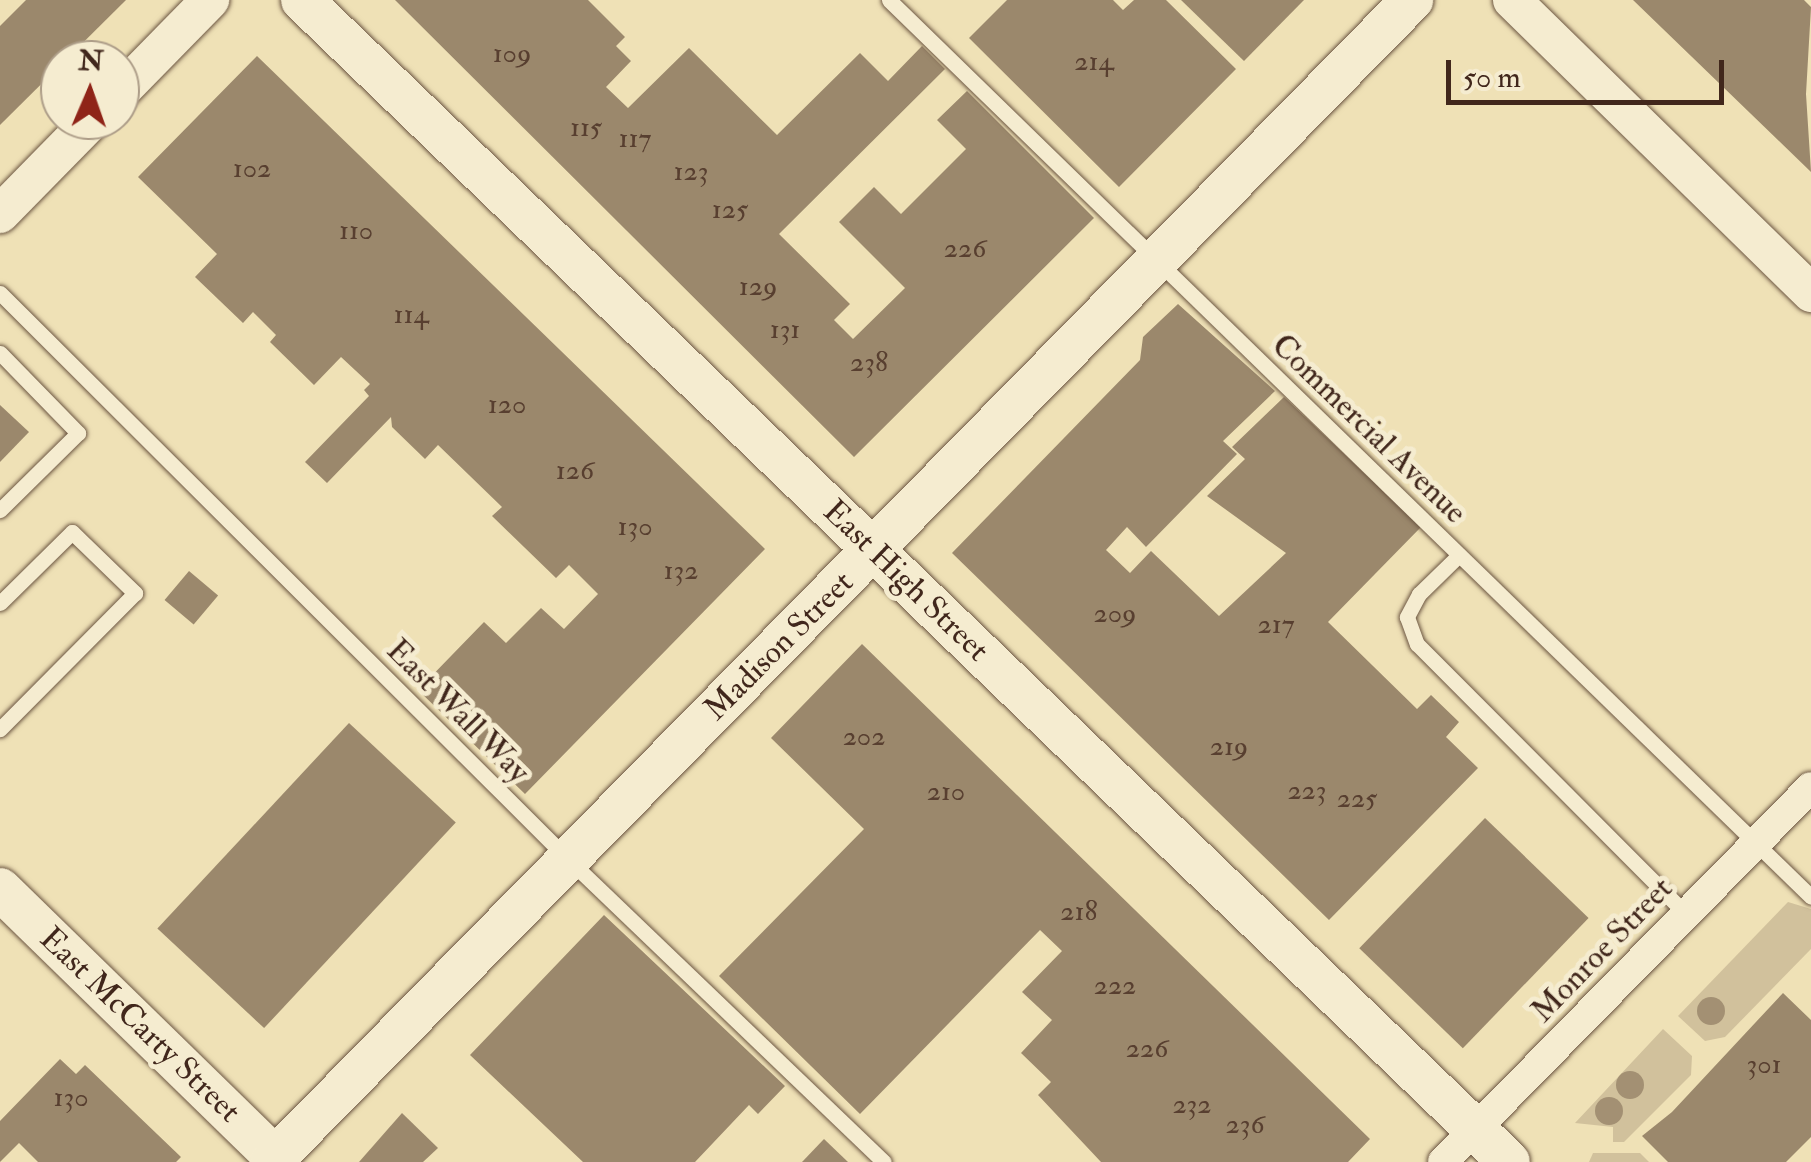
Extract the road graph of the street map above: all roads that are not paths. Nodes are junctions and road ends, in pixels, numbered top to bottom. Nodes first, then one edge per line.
1 (210, 0) edge
2 (302, 0) edge
3 (889, 0) edge
4 (1412, 0) edge
5 (1512, 0) edge
6 (140, 72) edge
7 (72, 140) edge
8 (0, 214) edge
9 (1158, 262) junction
10 (0, 293) edge
11 (1811, 293) edge
12 (0, 354) edge
13 (0, 510) edge
14 (874, 550) junction
15 (1459, 554) junction
16 (0, 603) edge
17 (0, 729) edge
18 (1811, 787) edge
19 (1756, 844) junction
20 (569, 860) junction
21 (0, 888) edge
22 (1811, 897) edge
23 (1686, 914) junction
24 (1476, 1128) junction
25 (276, 1161) edge
26 (884, 1162) edge
27 (1443, 1162) edge
28 (1509, 1162) edge

1 - 6 street
2 - 14 main road, East High Street
3 - 9 lane, Commercial Avenue
4 - 9 main road, Madison Street
5 - 11 street
7 - 8 street
9 - 14 main road, Madison Street
9 - 15 lane, Commercial Avenue
10 - 20 lane, East Wall Way
12 - 13 lane
14 - 20 main road, Madison Street
14 - 24 main road, East High Street
15 - 19 lane, Commercial Avenue
15 - 23 lane
16 - 17 lane
18 - 19 street, Monroe Street
19 - 22 lane, Commercial Avenue
19 - 23 street, Monroe Street
20 - 25 main road, Madison Street
20 - 26 lane, East Wall Way
21 - 25 main road, East McCarty Street
23 - 24 street, Monroe Street
24 - 27 street, Monroe Street
24 - 28 main road, East High Street

